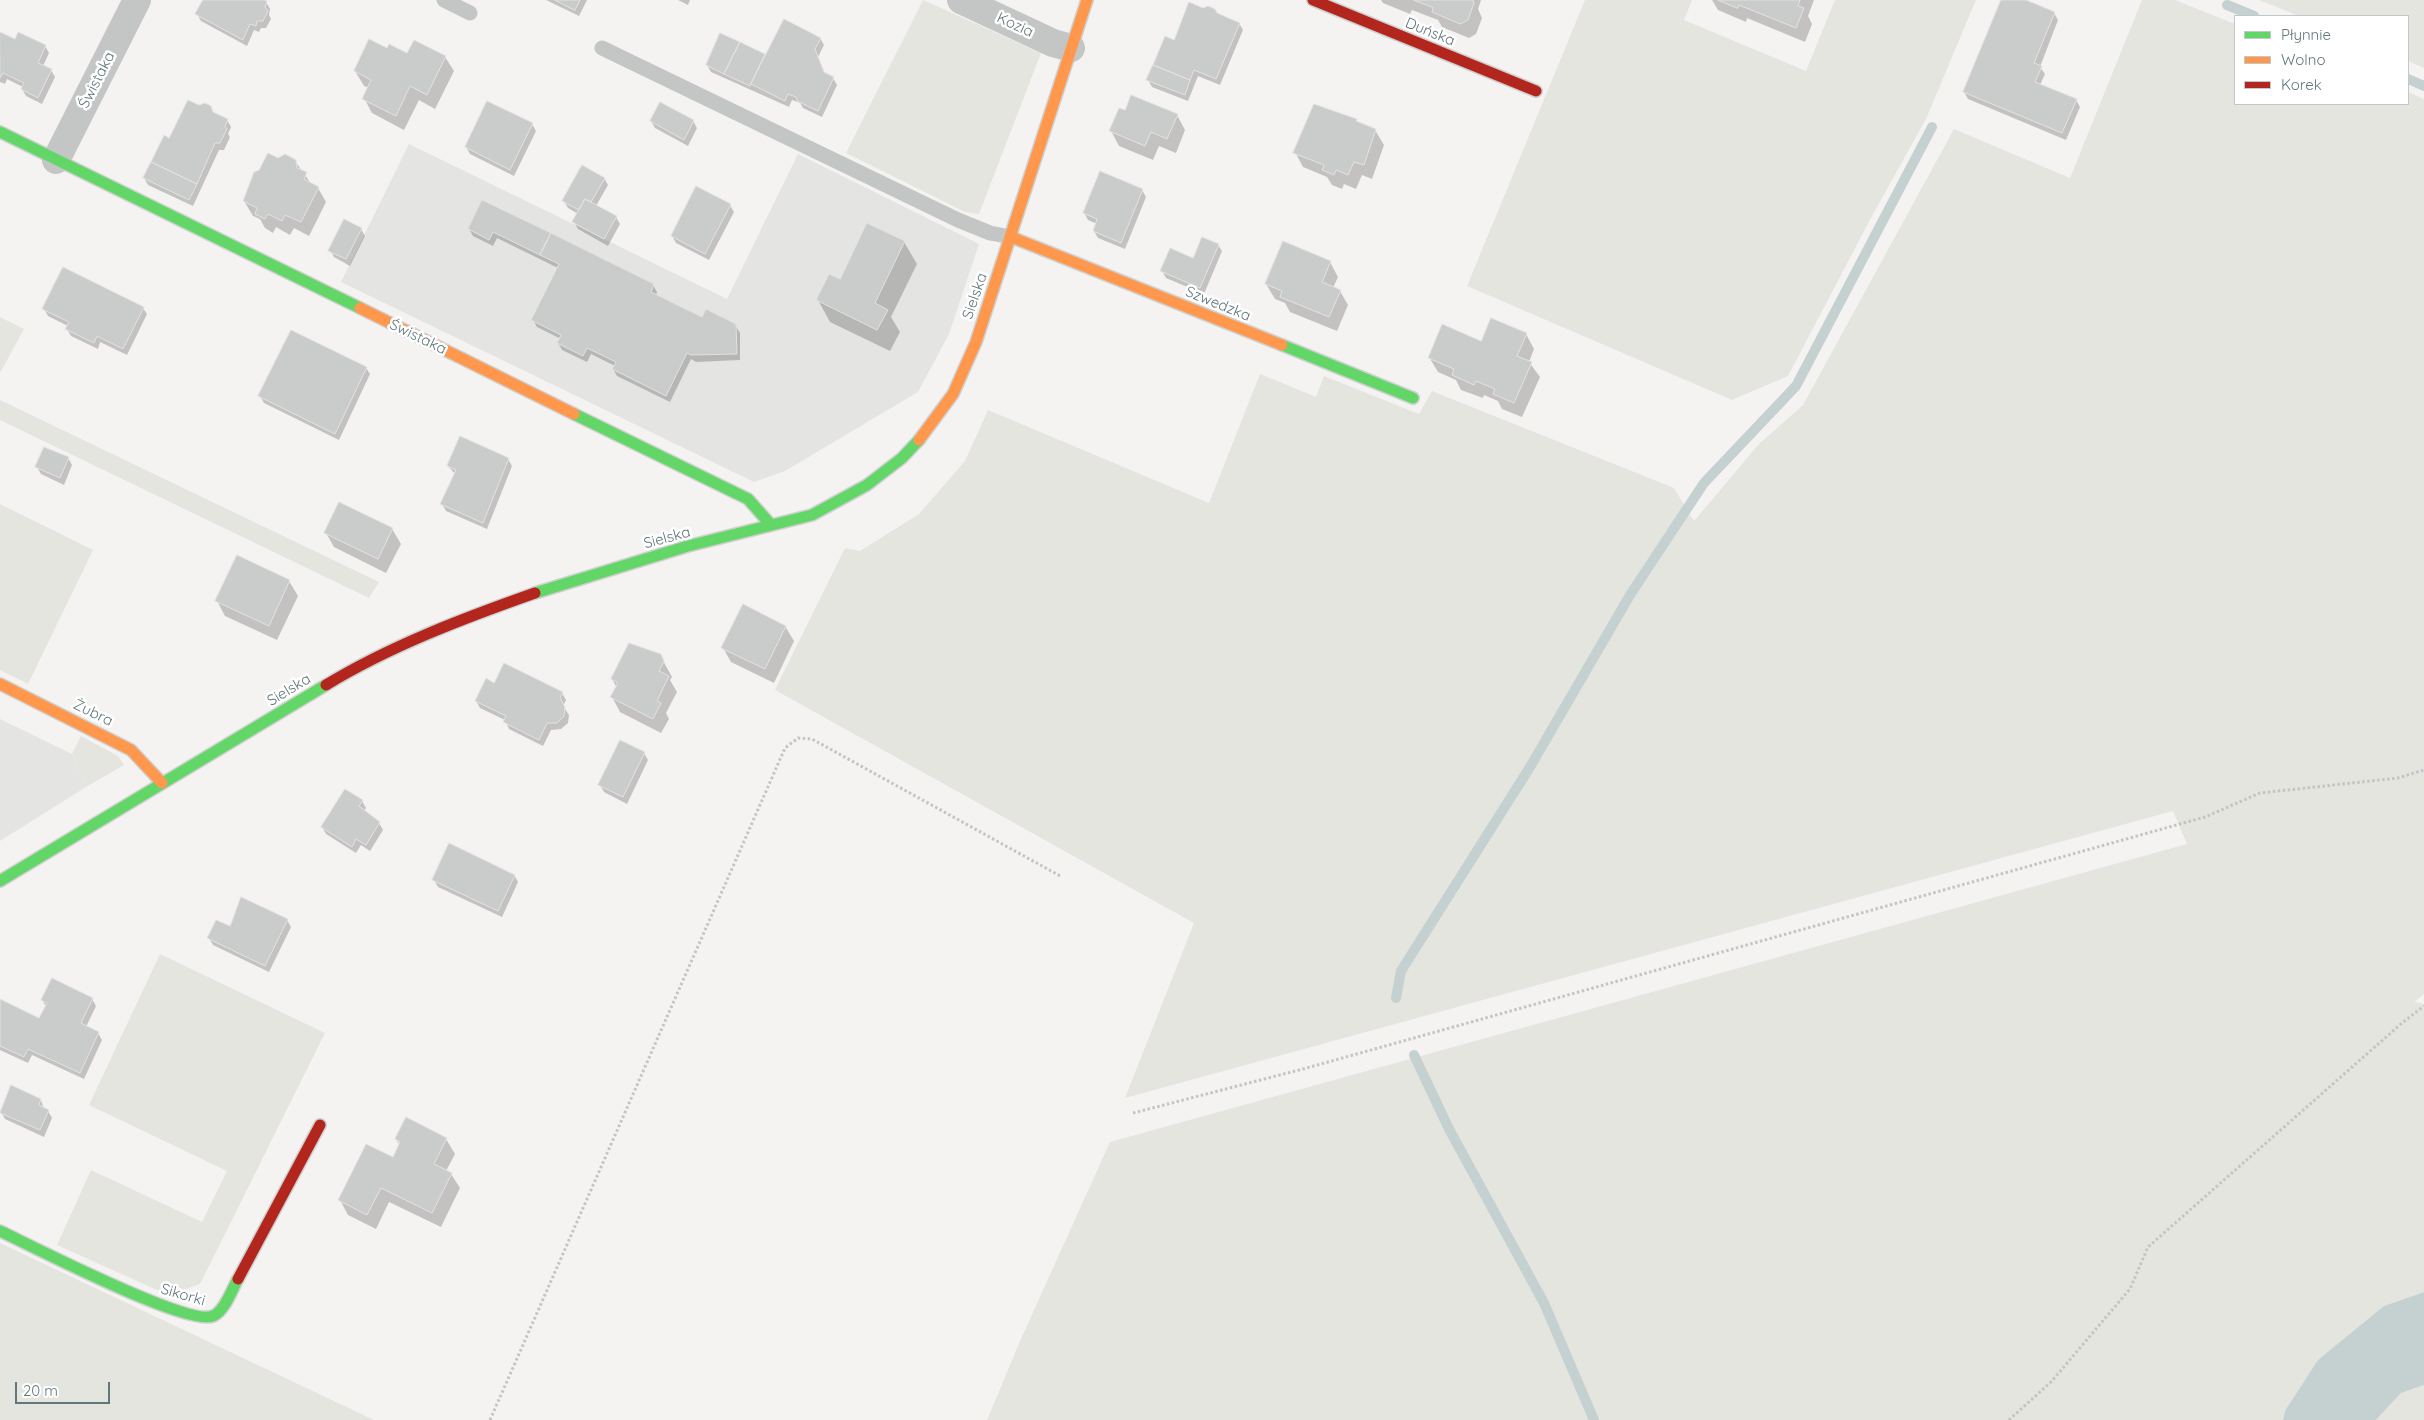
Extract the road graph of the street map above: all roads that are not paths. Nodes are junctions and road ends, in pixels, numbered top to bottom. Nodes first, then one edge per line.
1 (137, 0) edge
2 (444, 0) edge
3 (961, 0) edge
4 (1087, 0) edge
5 (1313, 0) edge
6 (470, 13) dead end
7 (602, 48) dead end
8 (1071, 48) junction
9 (1536, 91) dead end
10 (0, 132) edge
11 (56, 160) junction
12 (1011, 237) junction
13 (1413, 398) dead end
14 (771, 525) junction
15 (0, 684) edge
16 (162, 783) junction
17 (0, 881) edge
18 (320, 1125) dead end
19 (0, 1231) edge

1 - 11 street, Świstaka
2 - 6 lane
3 - 8 street, Kozia
4 - 8 street, Sielska
5 - 9 street, Duńska
7 - 12 lane
8 - 12 street, Sielska
10 - 11 street, Świstaka
11 - 14 street, Świstaka
12 - 13 street, Szwedzka
12 - 14 street, Sielska
14 - 16 street, Sielska
15 - 16 street, Żubra
16 - 17 street, Sielska
18 - 19 street, Sikorki

